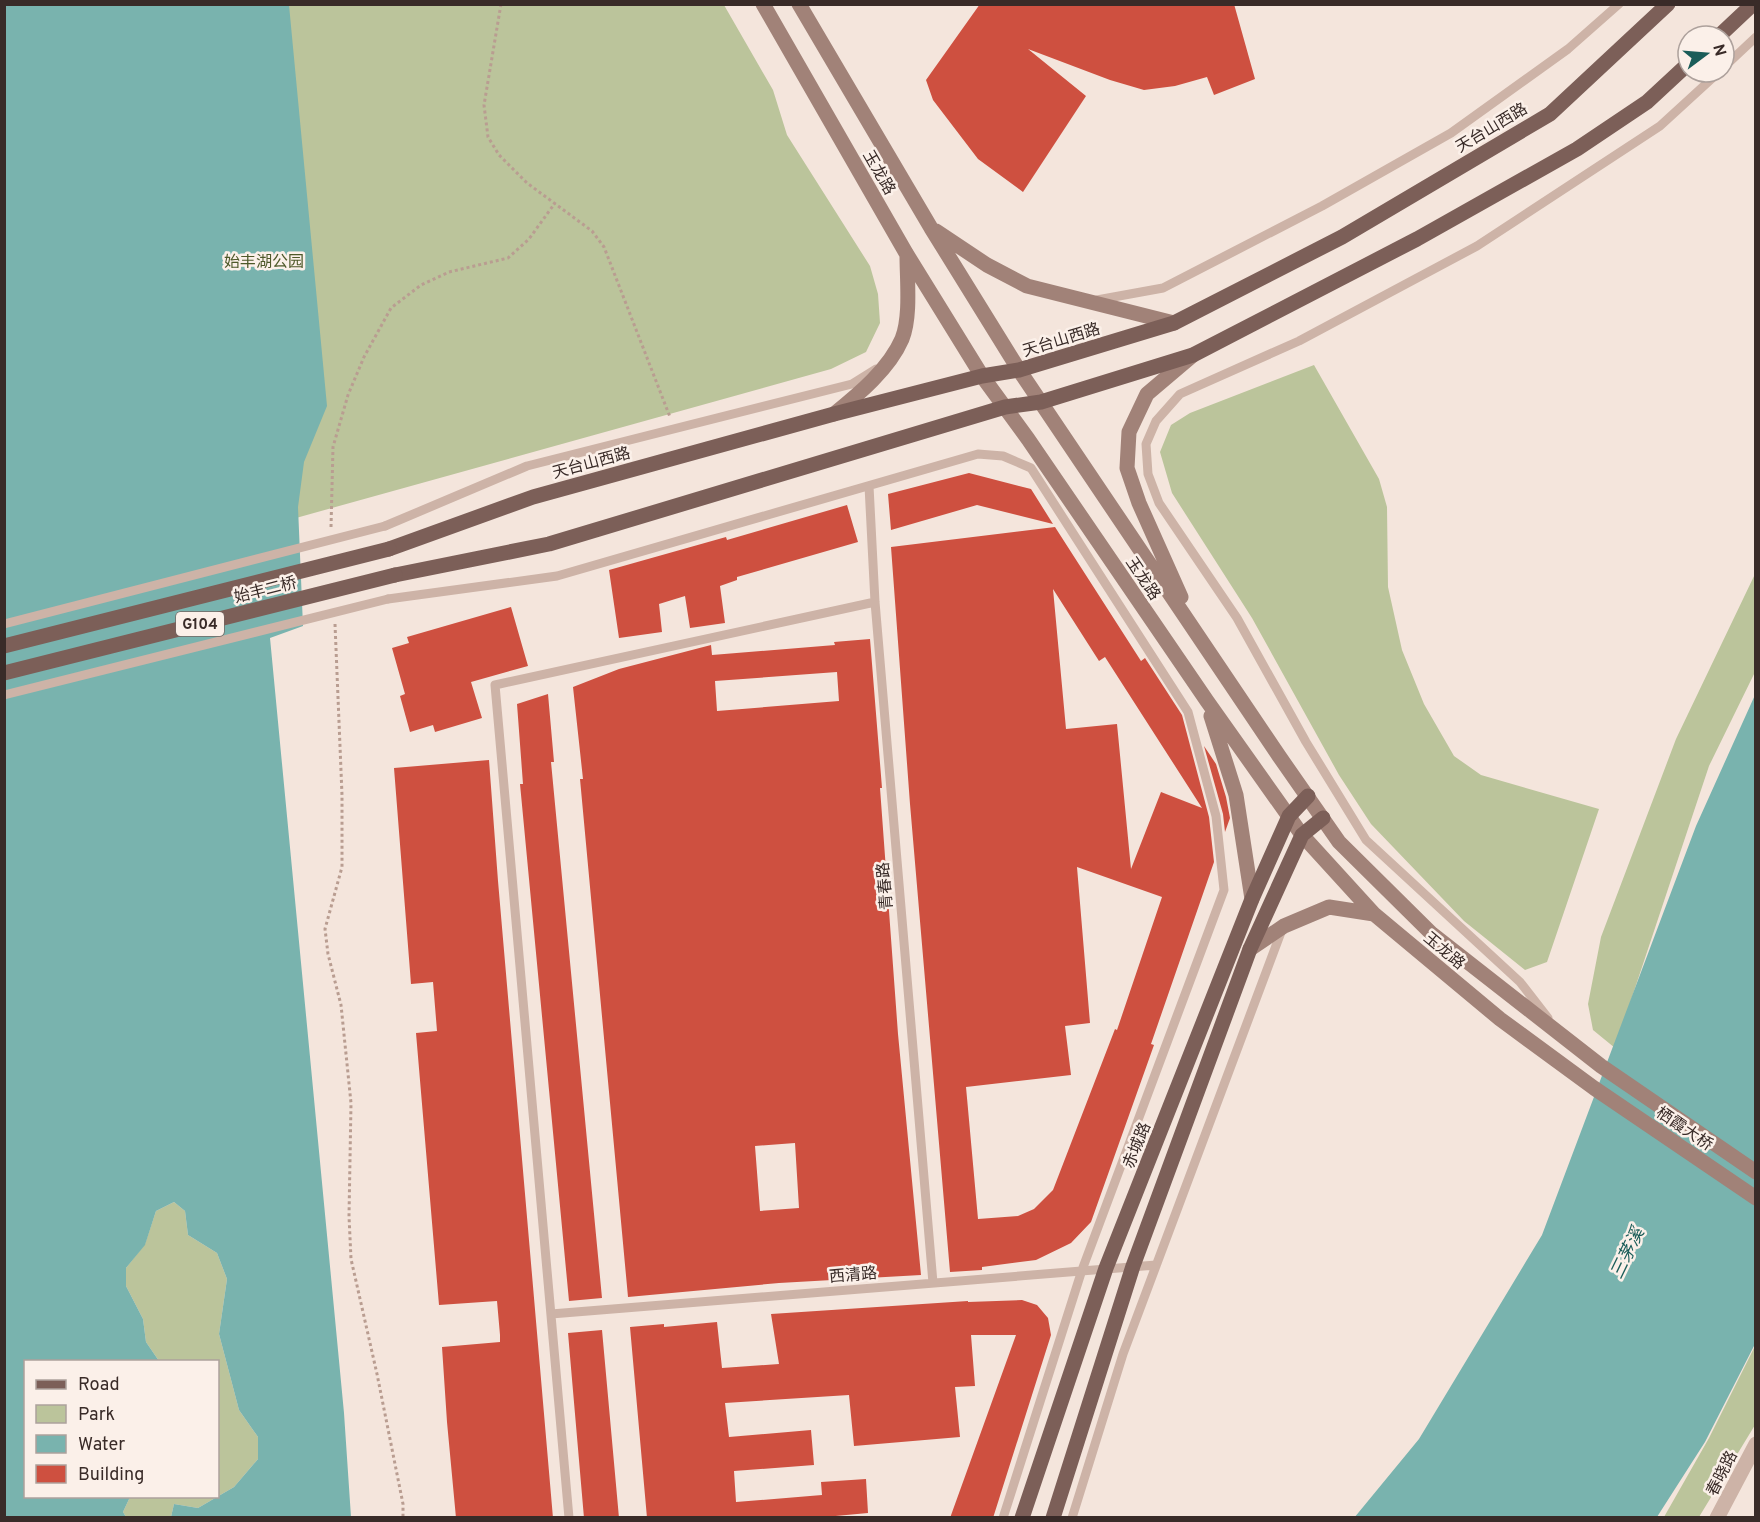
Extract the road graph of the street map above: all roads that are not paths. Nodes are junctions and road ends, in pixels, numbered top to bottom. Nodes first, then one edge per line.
1 (763, 4) edge
2 (800, 4) edge
3 (1619, 4) edge
4 (1668, 4) edge
5 (1753, 4) edge
6 (1732, 24) edge
7 (1755, 38) edge
8 (1736, 56) edge
9 (1676, 75) edge
10 (1706, 84) edge
11 (931, 228) junction
12 (906, 253) junction
13 (1086, 302) junction
14 (1174, 323) junction
15 (1193, 355) junction
16 (889, 361) junction
17 (1019, 370) junction
18 (982, 376) junction
19 (1041, 402) junction
20 (1005, 407) junction
21 (834, 414) junction
22 (869, 486) junction
23 (389, 549) joint
24 (874, 602) junction
25 (4, 624) edge
26 (1199, 635) junction
27 (4, 646) edge
28 (4, 673) edge
29 (4, 694) edge
30 (1207, 701) junction
31 (1308, 796) junction
32 (1289, 816) junction
33 (1323, 818) junction
34 (1302, 835) junction
35 (1252, 899) junction
36 (1374, 914) junction
37 (1284, 926) junction
38 (1250, 949) junction
39 (1560, 1035) junction
40 (1600, 1066) joint
41 (1594, 1088) joint
42 (1755, 1172) edge
43 (1755, 1198) edge
44 (1156, 1265) junction
45 (1133, 1266) junction
46 (1106, 1268) junction
47 (1082, 1270) junction
48 (933, 1283) junction
49 (551, 1314) junction
50 (1755, 1444) edge
51 (569, 1518) edge
52 (1003, 1518) edge
53 (1022, 1518) edge
54 (1053, 1518) edge
55 (1072, 1518) edge
56 (1717, 1518) edge

1 - 12 main road, 玉龙路
2 - 11 main road, 玉龙路
3 - 13 lane
4 - 14 main road, 天台山西路
5 - 6 main road
7 - 8 lane
9 - 15 main road
10 - 39 lane
11 - 13 main road
11 - 17 main road, 玉龙路
12 - 16 main road
12 - 18 main road, 玉龙路
13 - 14 main road
14 - 17 main road, 天台山西路
15 - 19 main road
15 - 26 main road
16 - 21 main road
16 - 25 lane, bridge
17 - 18 main road, 天台山西路
17 - 19 main road, 玉龙路
18 - 20 main road, 玉龙路
18 - 21 main road, 天台山西路
19 - 20 main road
19 - 26 main road, 玉龙路
20 - 28 main road, 始丰二桥 / G104, bridge
20 - 30 main road, 玉龙路
21 - 23 main road, 天台山西路
22 - 24 lane, 青春路
22 - 29 lane, bridge
22 - 47 lane
23 - 27 main road, 始丰二桥 / G104, bridge
24 - 48 lane, 青春路
24 - 49 lane
26 - 31 main road, 玉龙路
30 - 32 main road, 玉龙路
30 - 35 main road
31 - 32 main road, 赤城路
31 - 33 main road, 玉龙路
32 - 34 main road, 玉龙路
32 - 35 main road, 赤城路
33 - 34 main road
33 - 39 main road, 玉龙路
34 - 36 main road, 玉龙路
34 - 38 main road
35 - 46 main road, 赤城路
36 - 37 main road
36 - 41 main road, 玉龙路
37 - 38 main road
37 - 44 lane
38 - 45 main road
39 - 40 main road, 玉龙路
40 - 42 main road, 栖霞大桥
41 - 43 main road, 栖霞大桥
44 - 45 lane, 西清路
44 - 55 lane
45 - 46 lane, 西清路
45 - 54 main road
46 - 47 lane, 西清路
46 - 53 main road, 赤城路
47 - 48 lane, 西清路
47 - 52 lane
48 - 49 lane, 西清路
49 - 51 lane
50 - 56 street, 春晓路

